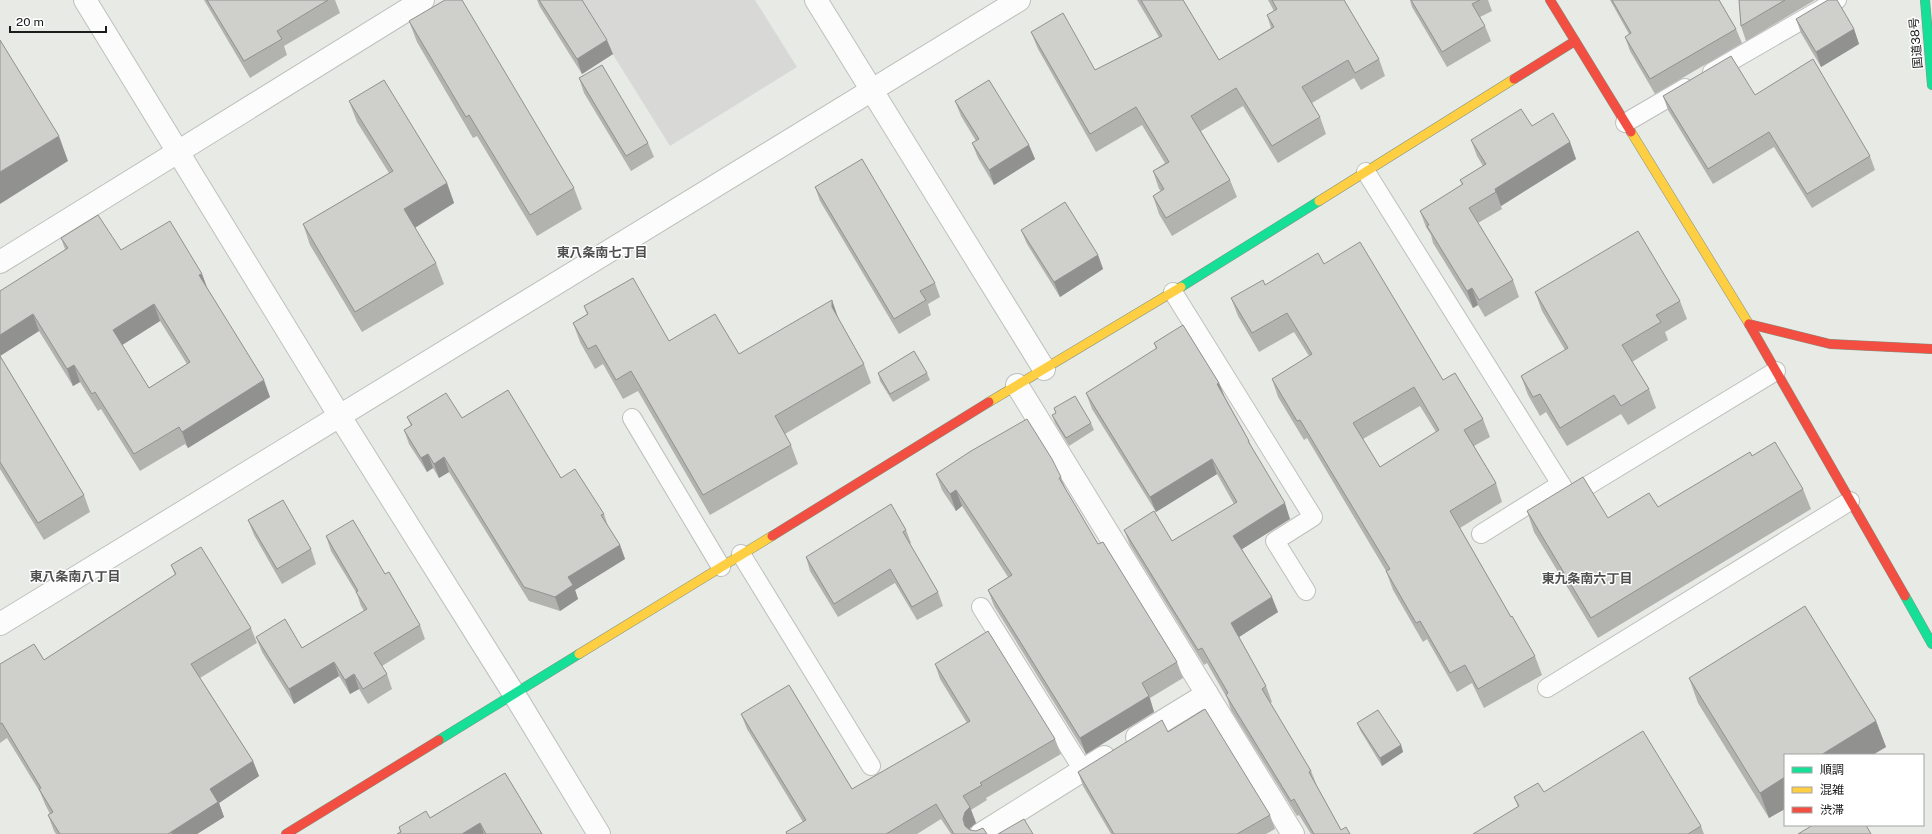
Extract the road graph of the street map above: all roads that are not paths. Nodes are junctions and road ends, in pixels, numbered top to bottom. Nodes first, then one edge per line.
1 (85, 0) edge
2 (423, 0) edge
3 (816, 0) edge
4 (1019, 0) edge
5 (1550, 0) edge
6 (1837, 0) edge
7 (1925, 0) edge
8 (1575, 41) junction
9 (1932, 84) edge
10 (870, 90) junction
11 (1625, 123) junction
12 (178, 152) junction
13 (1366, 172) junction
14 (0, 262) edge
15 (1174, 292) junction
16 (1749, 324) junction
17 (1932, 348) edge
18 (1044, 369) junction
19 (1776, 371) junction
20 (1018, 385) junction
21 (339, 415) junction
22 (632, 418) dead end
23 (1561, 484) junction
24 (1850, 501) junction
25 (1481, 534) dead end
26 (741, 554) junction
27 (722, 567) junction
28 (1306, 591) dead end
29 (981, 607) dead end
30 (0, 624) edge
31 (1932, 644) edge
32 (1547, 688) dead end
33 (514, 694) junction
34 (1207, 694) junction
35 (872, 766) dead end
36 (1083, 770) junction
37 (286, 834) edge
38 (599, 834) edge
39 (980, 834) edge
40 (1293, 834) edge

1 - 12 street
2 - 12 street
3 - 10 street
4 - 10 street
5 - 8 main road
6 - 11 lane
7 - 9 main road, 国道38号
8 - 11 main road
8 - 13 main road
10 - 18 street
10 - 21 street
11 - 16 main road
12 - 14 street
12 - 21 street
13 - 15 main road
13 - 23 lane
15 - 18 main road
15 - 28 lane
16 - 17 main road
16 - 19 main road
18 - 20 main road
19 - 23 lane
19 - 24 main road
20 - 26 main road
20 - 34 street
21 - 30 street
21 - 33 street
22 - 27 lane
23 - 25 lane
24 - 31 main road
24 - 32 lane
26 - 27 main road
26 - 35 lane
27 - 33 main road
29 - 36 lane
33 - 37 main road
33 - 38 street
34 - 36 street
34 - 40 street
36 - 39 street

